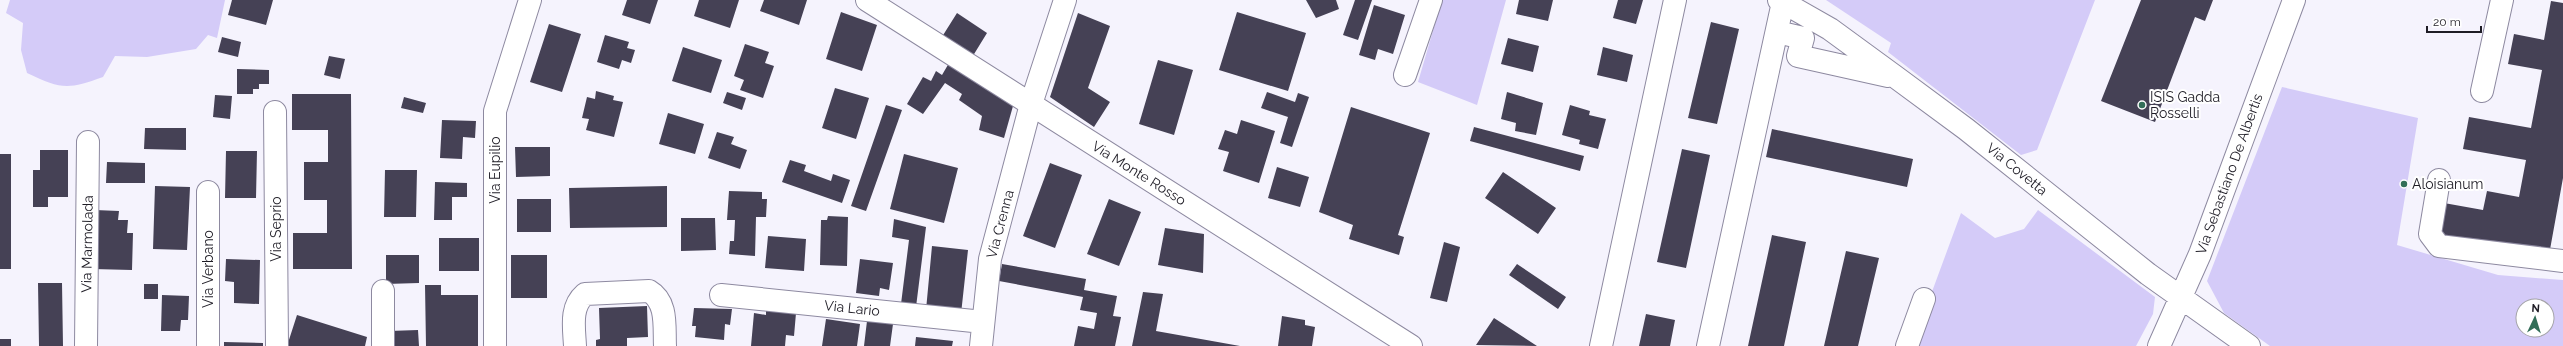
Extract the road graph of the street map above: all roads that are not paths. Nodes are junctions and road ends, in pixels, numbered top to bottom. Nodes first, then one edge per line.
1 (530, 0) edge
2 (867, 0) edge
3 (1065, 0) edge
4 (1431, 0) edge
5 (1675, 0) edge
6 (2294, 0) edge
7 (2502, 0) edge
8 (1781, 1) edge
9 (1808, 16) junction
10 (1777, 32) junction
11 (1803, 38) junction
12 (1406, 75) dead end
13 (1897, 78) junction
14 (2482, 92) dead end
15 (1031, 104) junction
16 (275, 112) dead end
17 (88, 142) dead end
18 (2439, 180) dead end
19 (208, 192) dead end
20 (2563, 261) edge
21 (383, 291) dead end
22 (721, 295) dead end
23 (1924, 299) dead end
24 (2181, 300) junction
25 (983, 322) junction
26 (86, 346) edge
27 (208, 346) edge
28 (277, 346) edge
29 (383, 346) edge
30 (495, 346) edge
31 (575, 346) edge
32 (665, 346) edge
33 (980, 346) edge
34 (1411, 346) edge
35 (1601, 346) edge
36 (1708, 346) edge
37 (1907, 346) edge
38 (2159, 346) edge
39 (2249, 346) edge

1 - 30 street, Via Eupilio
2 - 15 street, Via Monte Rosso
3 - 15 street, Via Crenna
4 - 12 street
5 - 35 street
6 - 24 street, Via Sebastiano De Albertis
7 - 14 street
8 - 9 street, Via Covetta
8 - 10 street
9 - 11 street
9 - 13 street, Via Covetta
10 - 11 street
10 - 36 street
11 - 13 street
13 - 24 street, Via Covetta
15 - 25 street, Via Crenna
15 - 34 street, Via Monte Rosso
16 - 28 street, Via Seprio
17 - 26 street, Via Marmolada
18 - 20 street
19 - 27 street, Via Verbano
21 - 29 street
22 - 25 street, Via Lario
23 - 37 street
24 - 38 street, Via Sebastiano De Albertis
24 - 39 street, Via Covetta
25 - 33 street, Via Crenna
31 - 32 street

